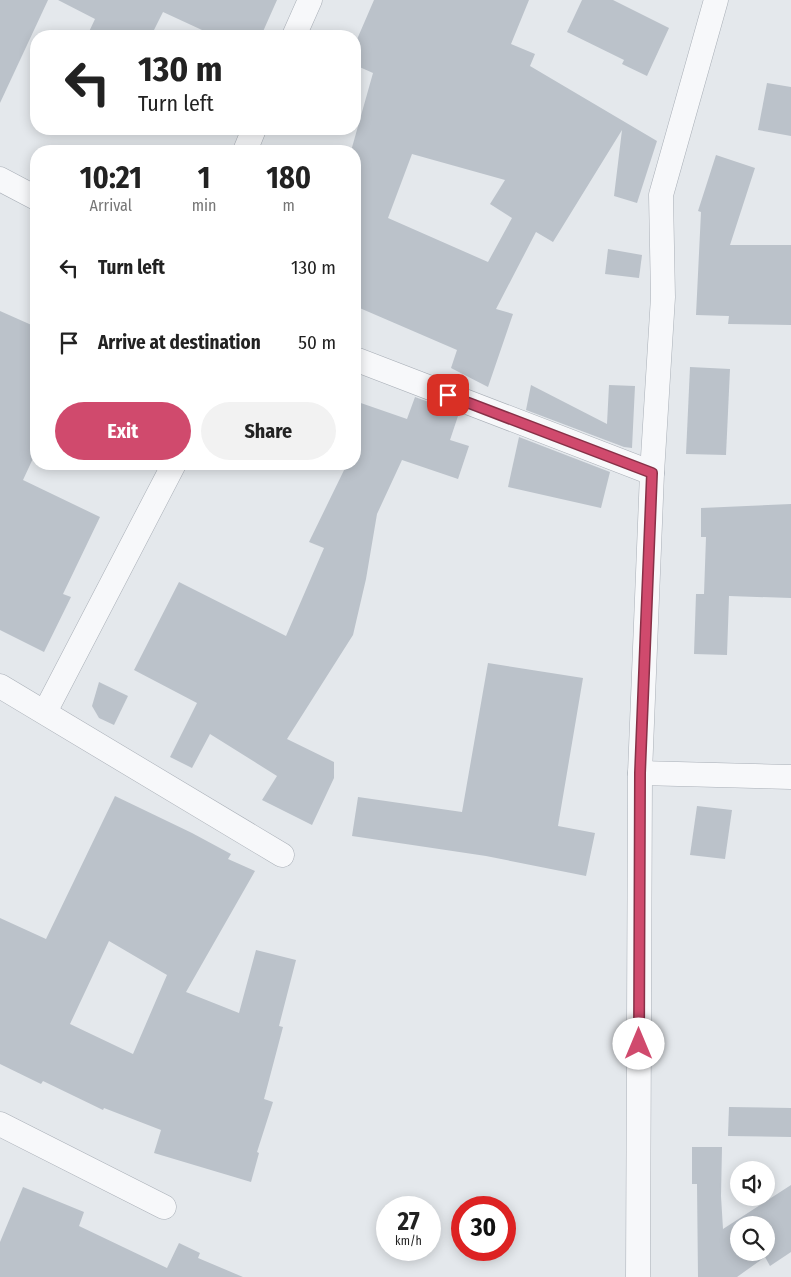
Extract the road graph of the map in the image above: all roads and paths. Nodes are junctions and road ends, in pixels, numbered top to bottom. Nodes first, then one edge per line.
1 (310, 0) edge
2 (716, 0) edge
3 (297, 30) edge
4 (0, 179) edge
5 (30, 195) edge
6 (361, 361) edge
7 (171, 470) edge
8 (652, 473) junction
9 (0, 686) edge
10 (45, 712) junction
11 (640, 773) junction
12 (791, 777) edge
13 (282, 855) dead end
14 (0, 1124) edge
15 (164, 1207) dead end
16 (638, 1277) edge

1 - 3 street
2 - 8 street
4 - 5 street
6 - 8 street
7 - 10 street
8 - 11 street
9 - 10 street
10 - 13 street
11 - 12 street
11 - 16 street
14 - 15 street

